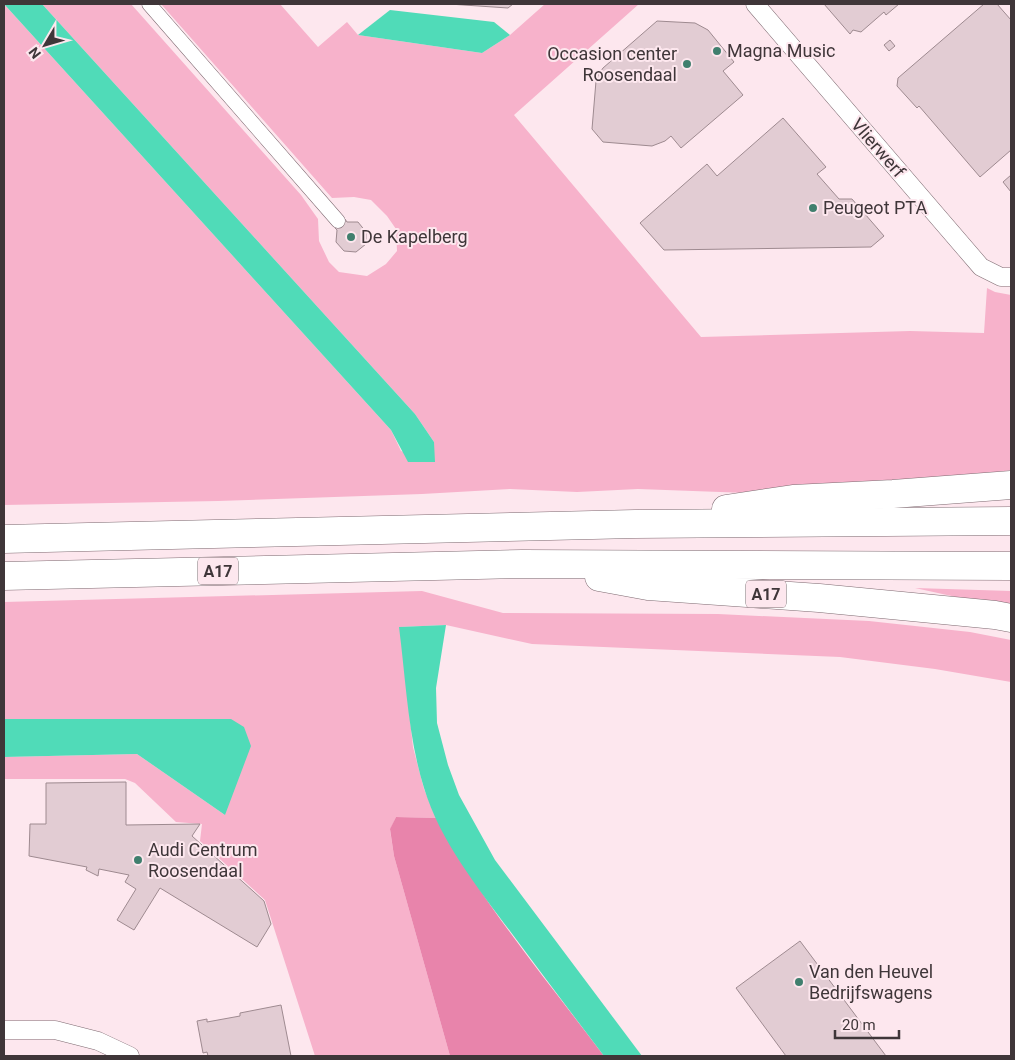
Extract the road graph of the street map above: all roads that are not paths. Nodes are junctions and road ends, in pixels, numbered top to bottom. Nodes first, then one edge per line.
1 (149, 4) edge
2 (755, 4) edge
3 (338, 221) dead end
4 (1011, 277) edge
5 (1011, 486) edge
6 (1011, 521) edge
7 (635, 524) junction
8 (4, 539) edge
9 (522, 564) junction
10 (1011, 566) edge
11 (4, 576) edge
12 (1011, 618) edge
13 (4, 1030) edge
14 (130, 1056) edge

1 - 3 street
2 - 4 street, Vlierwerf
5 - 7 highway, A17
6 - 7 highway, A17
7 - 8 highway, A17
9 - 10 highway, A17
9 - 11 highway, A17
9 - 12 highway, A17
13 - 14 street

